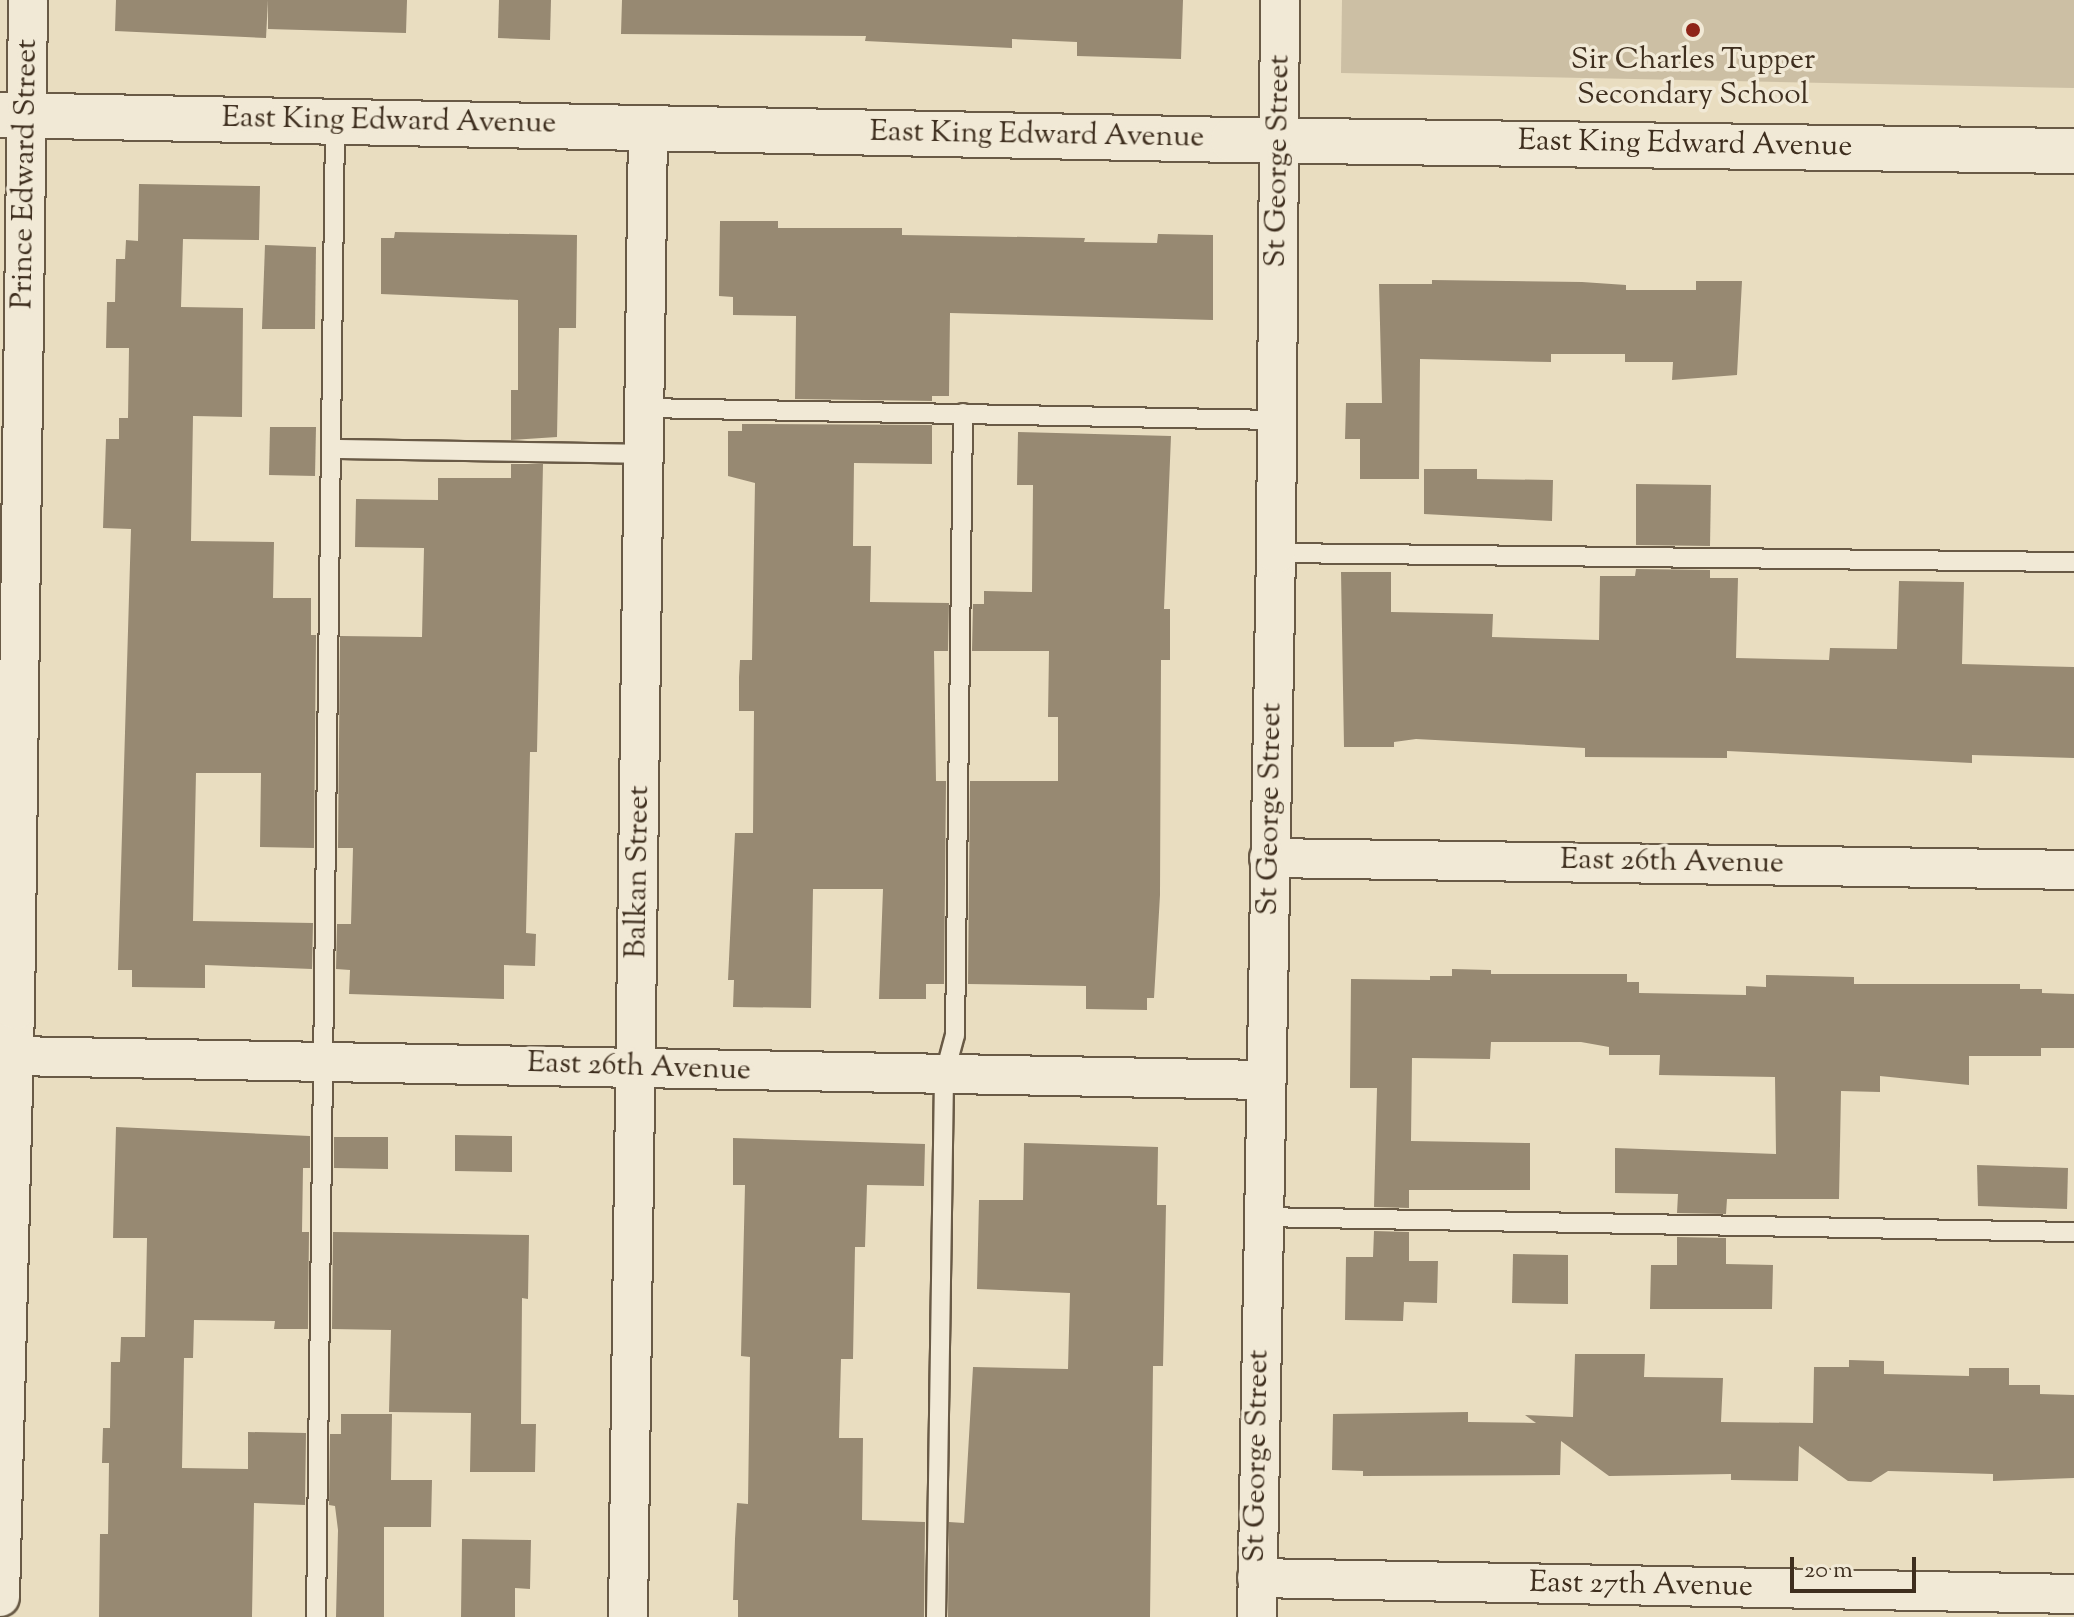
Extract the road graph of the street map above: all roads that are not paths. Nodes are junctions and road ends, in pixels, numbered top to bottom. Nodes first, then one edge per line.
1 (28, 0) edge
2 (1280, 0) edge
3 (14, 115) edge
4 (335, 120) junction
5 (648, 127) junction
6 (1279, 141) junction
7 (2074, 151) edge
8 (645, 408) junction
9 (963, 413) junction
10 (1277, 420) junction
11 (333, 449) junction
12 (644, 454) junction
13 (1276, 553) junction
14 (2074, 562) edge
15 (1269, 858) junction
16 (2074, 870) edge
17 (14, 1056) junction
18 (324, 1061) junction
19 (635, 1068) junction
20 (944, 1076) junction
21 (1263, 1080) junction
22 (1261, 1217) junction
23 (2074, 1232) edge
24 (1257, 1578) junction
25 (2074, 1594) edge
26 (0, 1597) edge
27 (316, 1617) edge
28 (628, 1617) edge
29 (936, 1617) edge
30 (1257, 1617) edge

1 - 3 street, Prince Edward Street
2 - 6 street, St George Street
3 - 4 main road, East King Edward Avenue
3 - 17 street, Prince Edward Street
4 - 5 main road, East King Edward Avenue
4 - 11 lane
5 - 6 main road, East King Edward Avenue
5 - 8 street, Balkan Street
6 - 7 main road, East King Edward Avenue
6 - 10 street, St George Street
8 - 9 lane
8 - 12 street, Balkan Street
9 - 10 lane
9 - 20 lane
10 - 13 street, St George Street
11 - 12 lane
11 - 18 lane
12 - 19 street, Balkan Street
13 - 14 lane
13 - 15 street, St George Street
15 - 16 street, East 26th Avenue
15 - 21 street, St George Street
17 - 18 street, East 26th Avenue
17 - 26 street, Prince Edward Street
18 - 19 street, East 26th Avenue
18 - 27 lane
19 - 20 street, East 26th Avenue
19 - 28 street, Balkan Street
20 - 21 street, East 26th Avenue
20 - 29 lane
21 - 22 street, St George Street
22 - 23 lane
22 - 24 street, St George Street
24 - 25 street, East 27th Avenue
24 - 30 street, St George Street

